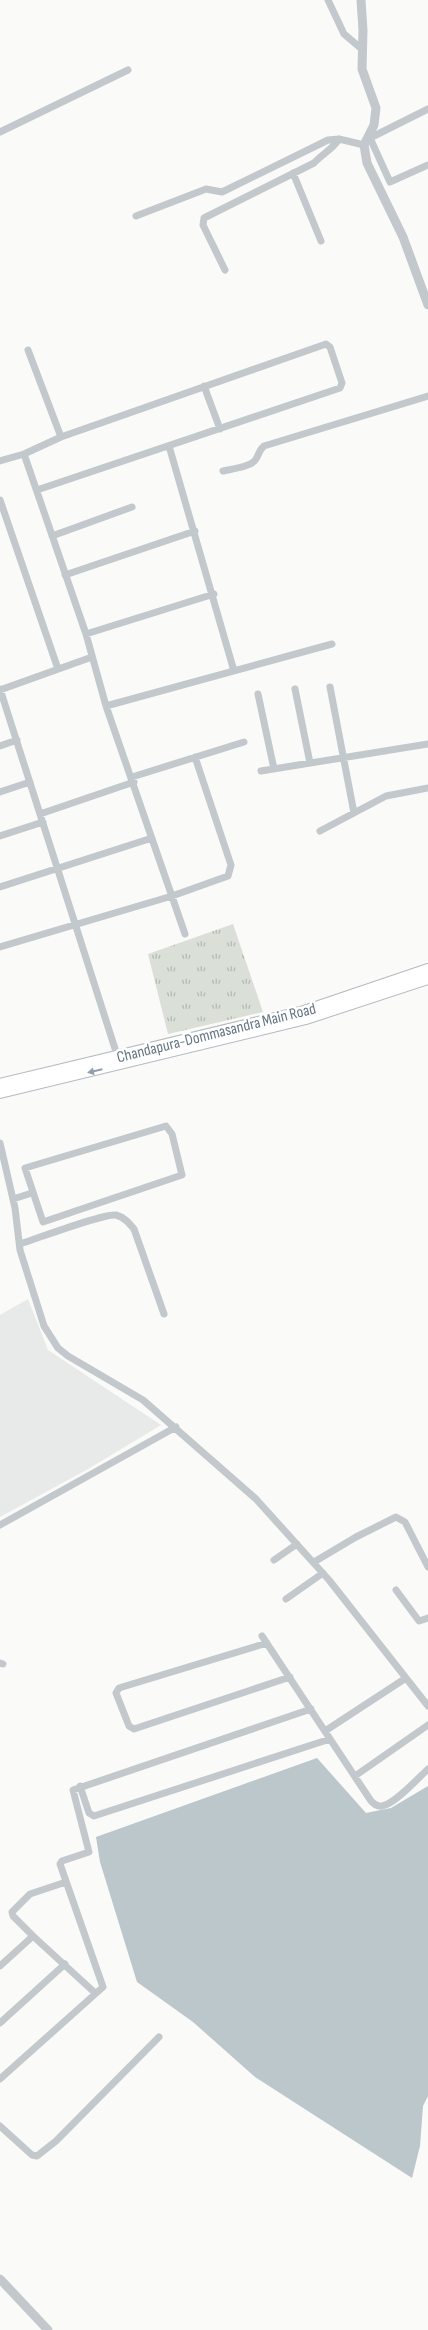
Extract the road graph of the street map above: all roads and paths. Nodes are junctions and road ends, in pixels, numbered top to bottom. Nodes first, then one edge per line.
1 (328, 0) edge
2 (361, 0) edge
3 (363, 50) junction
4 (128, 70) dead end
5 (428, 109) edge
6 (0, 132) edge
7 (339, 139) junction
8 (364, 145) junction
9 (380, 159) junction
10 (367, 163) junction
11 (428, 165) edge
12 (293, 173) junction
13 (136, 216) dead end
14 (321, 241) dead end
15 (224, 270) dead end
16 (428, 305) edge
17 (28, 350) dead end
18 (204, 386) junction
19 (428, 396) edge
20 (220, 428) junction
21 (61, 437) junction
22 (169, 446) junction
23 (24, 454) junction
24 (0, 460) edge
25 (223, 471) dead end
26 (37, 490) junction
27 (0, 500) edge
28 (132, 506) dead end
29 (195, 531) junction
30 (52, 536) junction
31 (65, 575) junction
32 (214, 594) junction
33 (86, 634) junction
34 (332, 644) dead end
35 (92, 657) junction
36 (58, 669) junction
37 (234, 671) junction
38 (330, 687) dead end
39 (295, 689) dead end
40 (0, 690) edge
41 (258, 694) dead end
42 (106, 706) junction
43 (17, 740) junction
44 (244, 742) dead end
45 (428, 744) edge
46 (0, 746) edge
47 (195, 757) junction
48 (344, 758) junction
49 (310, 763) junction
50 (274, 769) junction
51 (261, 771) dead end
52 (133, 779) junction
53 (30, 782) junction
54 (428, 788) edge
55 (0, 792) edge
56 (354, 813) junction
57 (41, 818) junction
58 (320, 831) dead end
59 (0, 836) edge
60 (152, 838) junction
61 (59, 868) junction
62 (0, 887) edge
63 (172, 896) junction
64 (76, 926) junction
65 (186, 934) dead end
66 (0, 947) edge
67 (428, 969) edge
68 (428, 979) edge
69 (118, 1061) junction
70 (0, 1084) edge
71 (0, 1093) edge
72 (0, 1143) edge
73 (32, 1193) junction
74 (13, 1200) junction
75 (20, 1244) junction
76 (164, 1314) dead end
77 (176, 1427) junction
78 (0, 1525) edge
79 (297, 1544) junction
80 (274, 1560) dead end
81 (314, 1562) junction
82 (428, 1566) edge
83 (323, 1573) junction
84 (396, 1590) dead end
85 (286, 1599) dead end
86 (428, 1618) edge
87 (262, 1636) dead end
88 (267, 1643) junction
89 (290, 1677) junction
90 (406, 1678) junction
91 (428, 1706) edge
92 (311, 1709) junction
93 (428, 1725) edge
94 (325, 1731) junction
95 (330, 1739) junction
96 (428, 1769) edge
97 (355, 1776) junction
98 (80, 1786) junction
99 (66, 1882) junction
100 (33, 1936) junction
101 (65, 1964) junction
102 (0, 1966) edge
103 (94, 1992) junction
104 (0, 2023) edge
105 (159, 2037) dead end
106 (0, 2079) edge
107 (0, 2126) edge
108 (0, 2279) edge
109 (48, 2330) edge

1 - 3 street
2 - 3 street
3 - 8 street
4 - 6 street
5 - 9 street
7 - 8 street
7 - 12 street
7 - 13 street
8 - 10 street
9 - 10 street
9 - 11 street
10 - 16 street
12 - 14 street
12 - 15 street
17 - 21 street
18 - 20 street
18 - 20 street
18 - 21 street
19 - 25 street
20 - 22 street
21 - 23 street
22 - 26 street
22 - 29 street
23 - 24 street
23 - 26 street
26 - 30 street
27 - 36 street
28 - 30 street
29 - 31 street
29 - 32 street
30 - 31 street
31 - 33 street
32 - 33 street
32 - 37 street
33 - 35 street
34 - 37 street
35 - 36 street
35 - 42 street
36 - 40 street
37 - 42 street
38 - 48 street
39 - 49 street
40 - 43 street
41 - 50 street
42 - 52 street
43 - 46 street
43 - 53 street
44 - 47 street
45 - 48 street
47 - 52 street
47 - 63 street
48 - 49 street
48 - 56 street
49 - 50 street
50 - 51 street
52 - 57 street
52 - 60 street
53 - 55 street
53 - 57 street
54 - 56 street
56 - 58 street
57 - 59 street
57 - 61 street
60 - 61 street
60 - 63 street
61 - 62 street
61 - 64 street
63 - 64 street
63 - 65 street
64 - 66 street
64 - 69 street
67 - 69 main road, Chandapura-Dommasandra Main Road
68 - 69 main road, Chandapura-Dommasandra Main Road
69 - 70 main road, Chandapura-Dommasandra Main Road
69 -> 71 main road, Chandapura-Dommasandra Main Road
72 - 74 street
73 - 73 street
73 - 74 street
74 - 75 street
75 - 76 street
75 - 77 street
77 - 78 street
77 - 79 street
79 - 80 street
79 - 81 street
81 - 82 street
81 - 83 street
83 - 85 street
83 - 90 street
84 - 86 street
87 - 88 street
88 - 89 street
88 - 89 street
89 - 92 street
90 - 91 street
90 - 94 street
92 - 94 street
92 - 98 street
93 - 97 street
94 - 95 street
95 - 97 street
95 - 98 street
96 - 97 street
98 - 99 street
99 - 100 street
99 - 103 street
100 - 101 street
100 - 102 street
101 - 103 street
101 - 104 street
103 - 106 street
105 - 107 street
108 - 109 street

